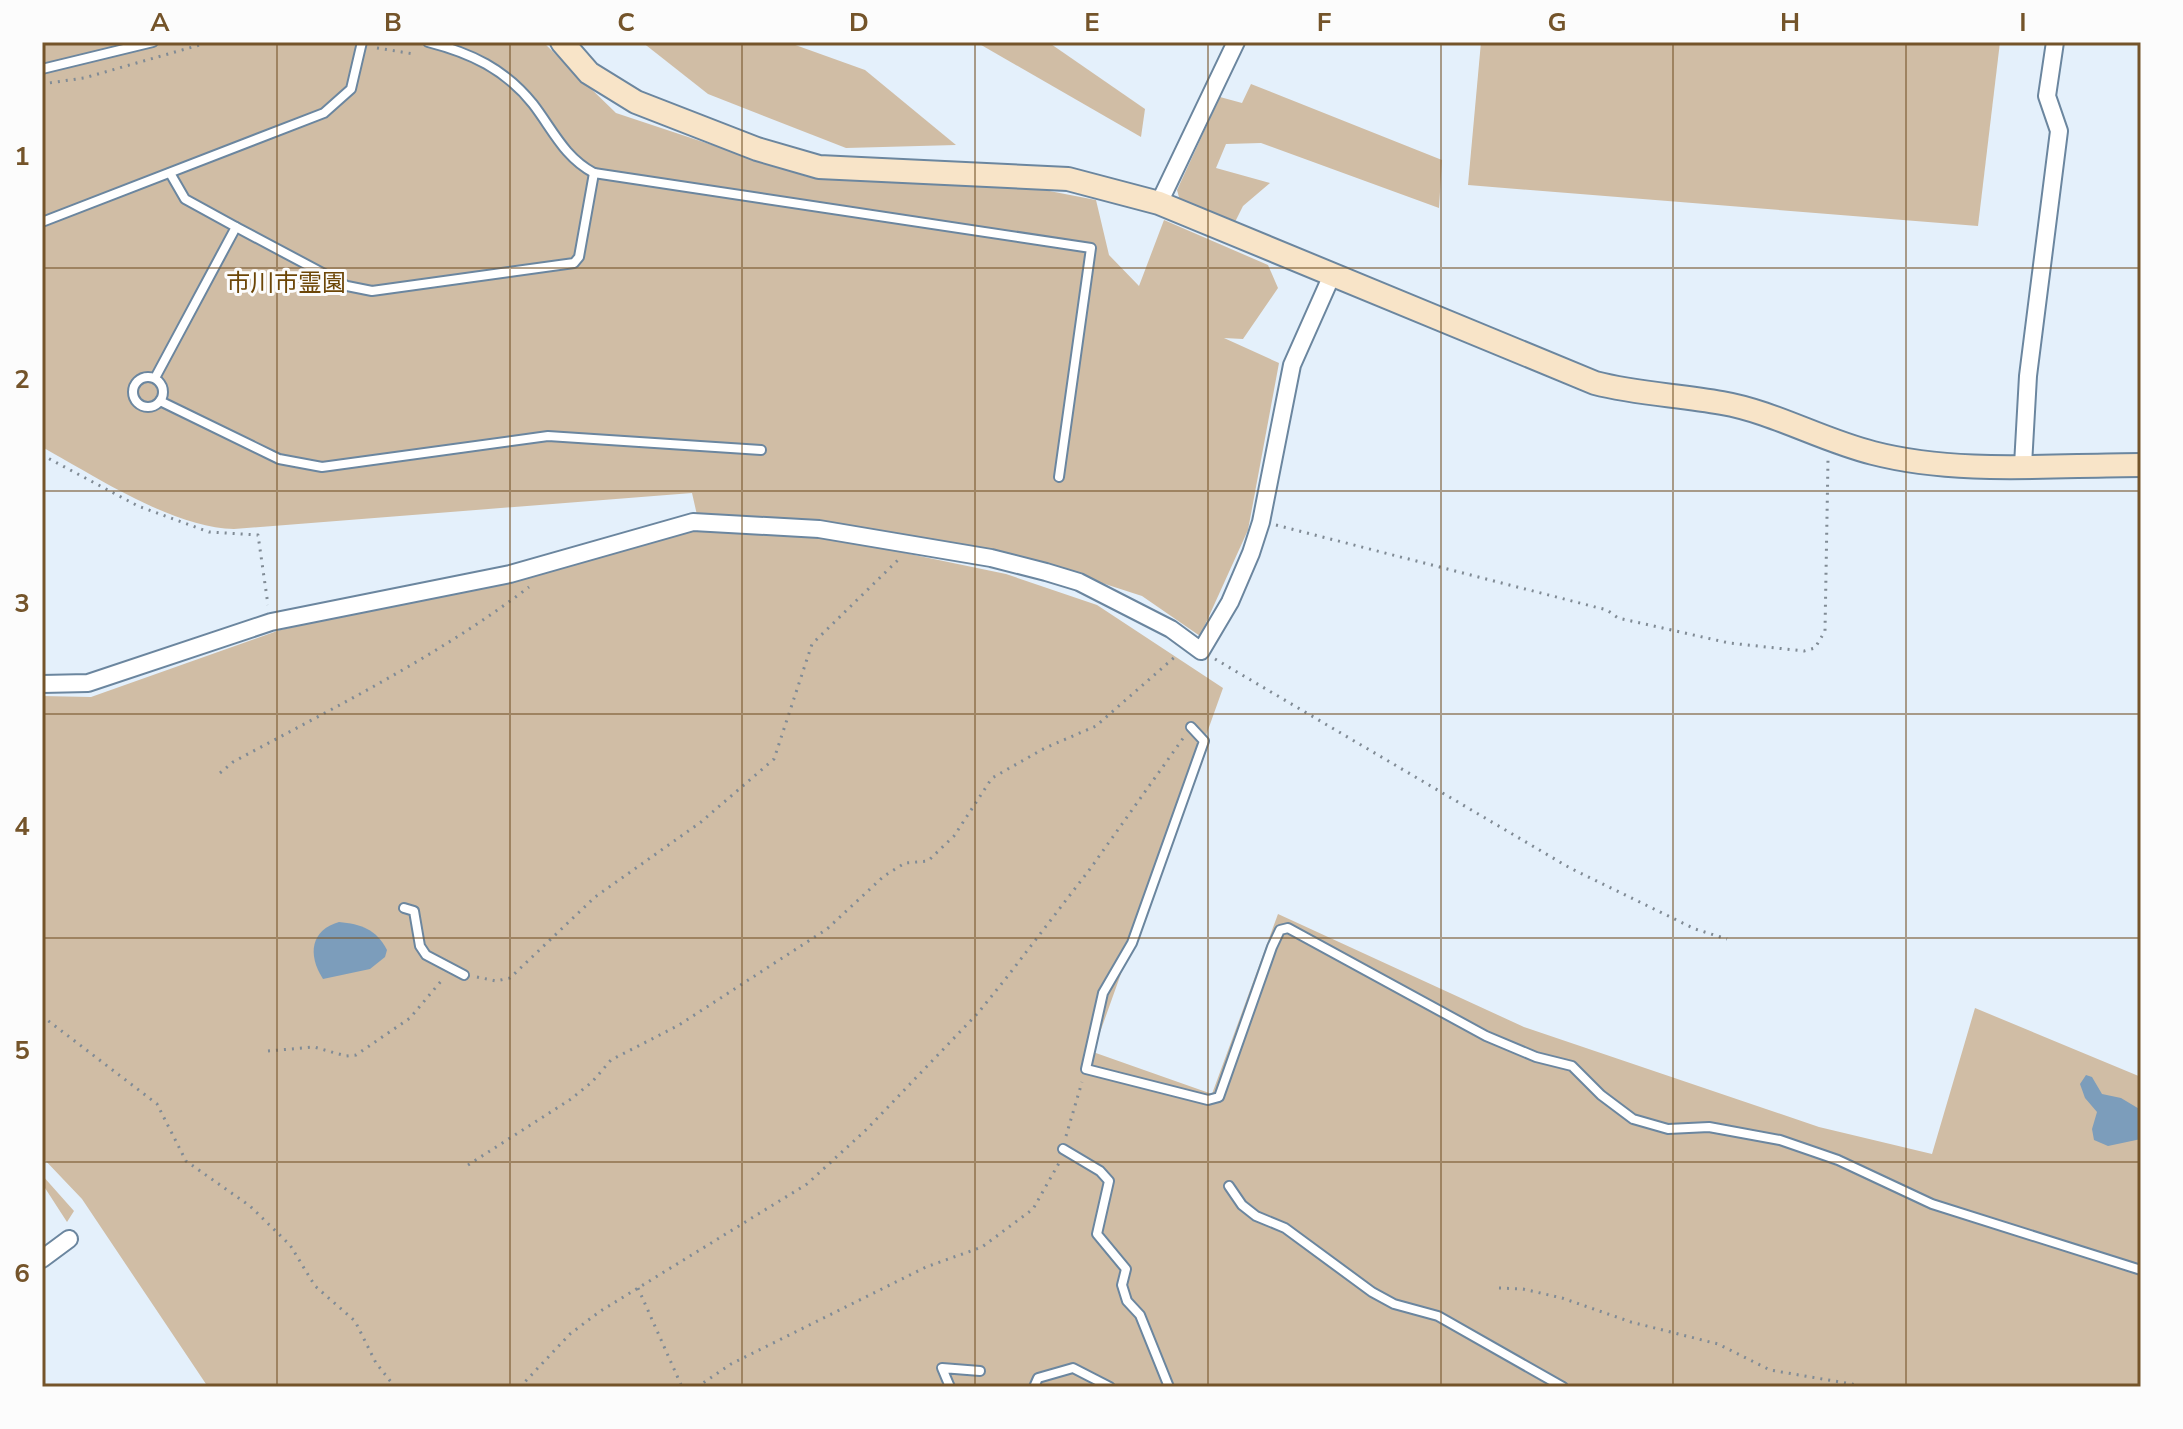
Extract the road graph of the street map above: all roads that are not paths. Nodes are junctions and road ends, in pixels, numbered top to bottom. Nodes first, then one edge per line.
1 (153, 42) edge
2 (362, 42) edge
3 (428, 42) edge
4 (562, 42) edge
5 (1236, 42) edge
6 (2055, 42) edge
7 (42, 69) edge
8 (170, 173) junction
9 (594, 173) junction
10 (1159, 203) junction
11 (42, 222) edge
12 (236, 227) junction
13 (1332, 275) junction
14 (155, 378) junction
15 (160, 401) junction
16 (761, 450) dead end
17 (2023, 465) junction
18 (2141, 465) edge
19 (1059, 477) dead end
20 (42, 684) edge
21 (1191, 727) road end
22 (404, 908) dead end
23 (464, 975) road end
24 (1063, 1149) road end
25 (1229, 1186) dead end
26 (69, 1239) dead end
27 (42, 1259) edge
28 (2141, 1270) edge
29 (980, 1371) dead end
30 (950, 1387) edge
31 (1034, 1387) edge
32 (1110, 1387) edge
33 (1169, 1387) edge
34 (1563, 1387) edge

1 - 7 lane
2 - 8 lane
3 - 9 lane
4 - 10 street
5 - 10 street
6 - 17 street
8 - 11 lane
8 - 12 lane
9 - 12 lane
9 - 19 lane
10 - 13 street
12 - 14 lane
13 - 17 street
13 - 20 street
14 - 15 lane
14 - 15 lane
15 - 16 lane
17 - 18 street
21 - 28 lane
22 - 23 lane
24 - 33 lane
25 - 34 lane
26 - 27 street
29 - 30 lane
31 - 32 lane

